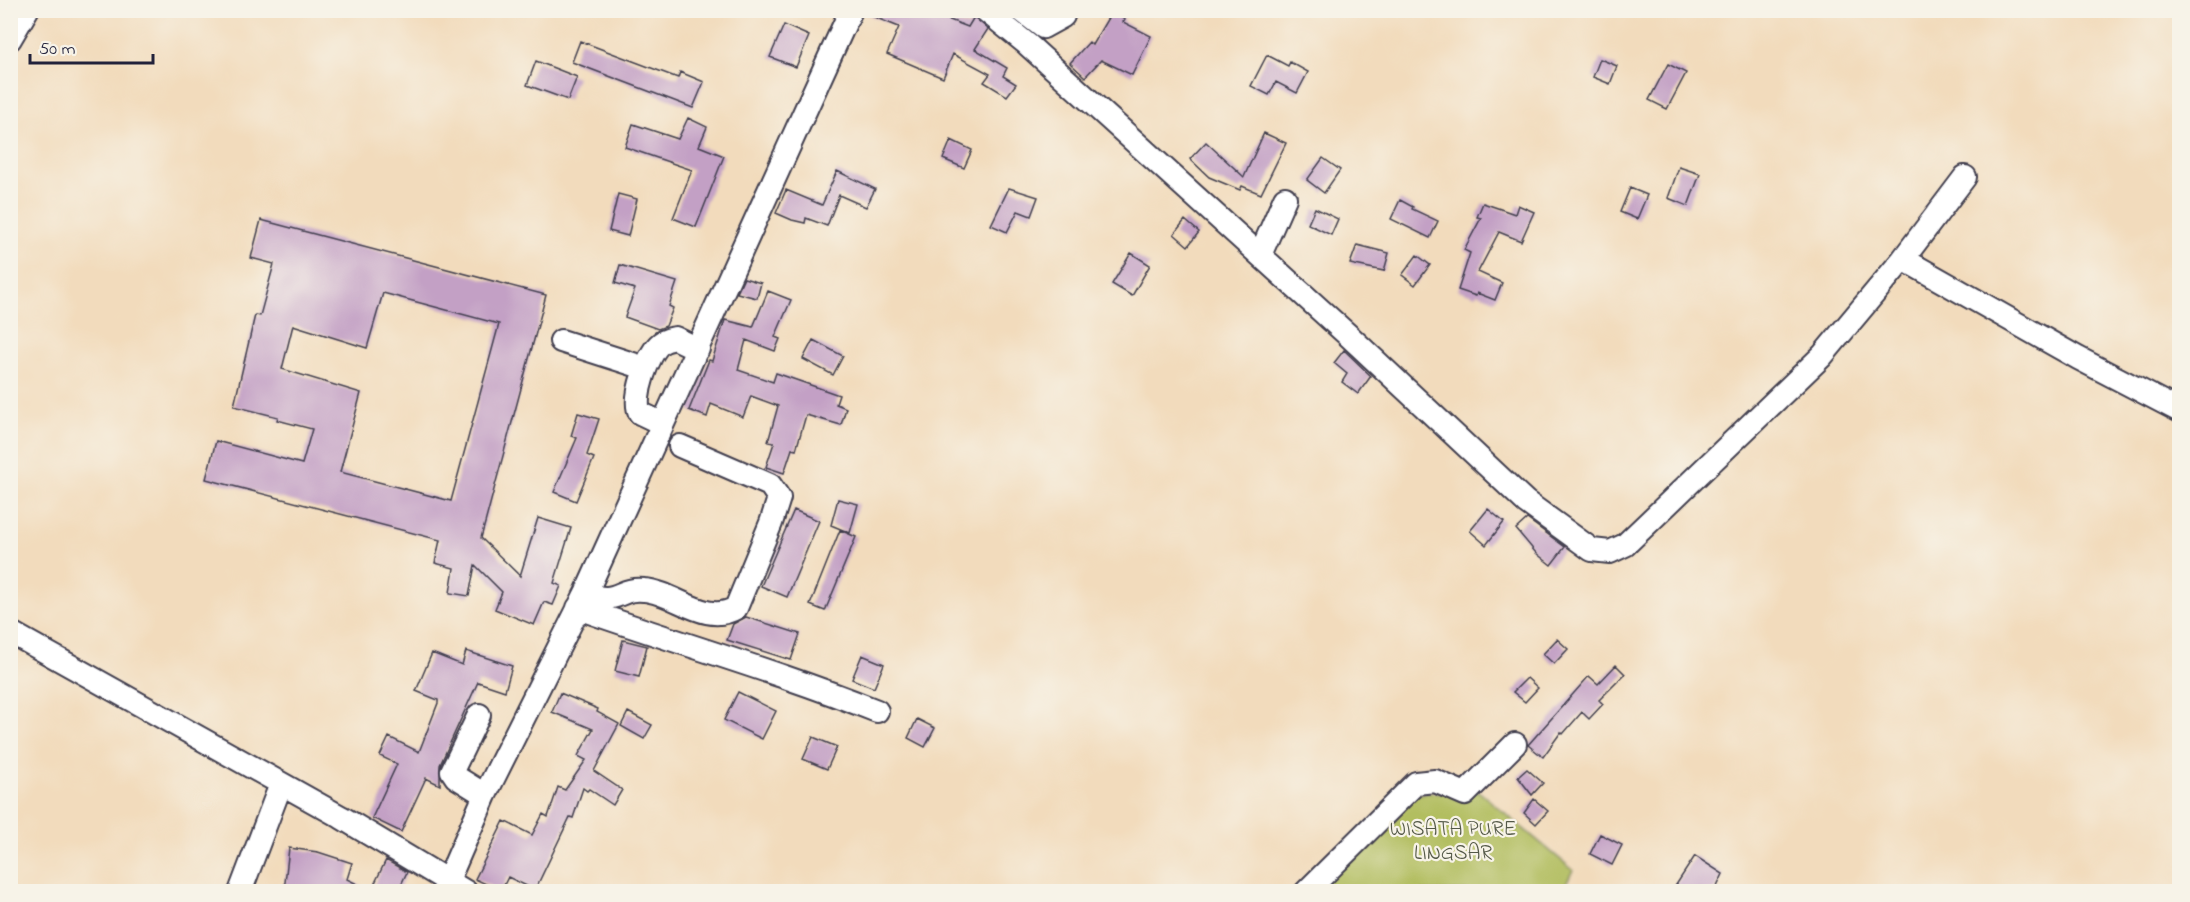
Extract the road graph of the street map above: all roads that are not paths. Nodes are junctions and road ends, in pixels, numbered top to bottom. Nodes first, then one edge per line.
1 (27, 10) edge
2 (851, 10) edge
3 (985, 10) edge
4 (1021, 10) edge
5 (1063, 16) dead end
6 (10, 39) edge
7 (1965, 177) dead end
8 (1285, 198) dead end
9 (1260, 255) junction
10 (1903, 259) junction
11 (561, 341) dead end
12 (698, 348) junction
13 (645, 368) junction
14 (2180, 411) edge
15 (661, 423) junction
16 (680, 446) dead end
17 (582, 601) junction
18 (10, 632) edge
19 (878, 711) dead end
20 (479, 715) dead end
21 (1515, 744) dead end
22 (281, 783) junction
23 (486, 795) junction
24 (452, 888) edge
25 (240, 891) edge
26 (1306, 891) edge

1 - 6 street
2 - 12 street
3 - 9 street
4 - 5 street
7 - 10 street
8 - 9 street
9 - 10 street
10 - 14 street
11 - 13 street
12 - 13 street
12 - 15 street
13 - 15 street
15 - 17 street
16 - 17 street
17 - 19 street
17 - 23 street
18 - 22 street
20 - 23 street
21 - 26 street
22 - 24 street
22 - 25 street
23 - 24 street

